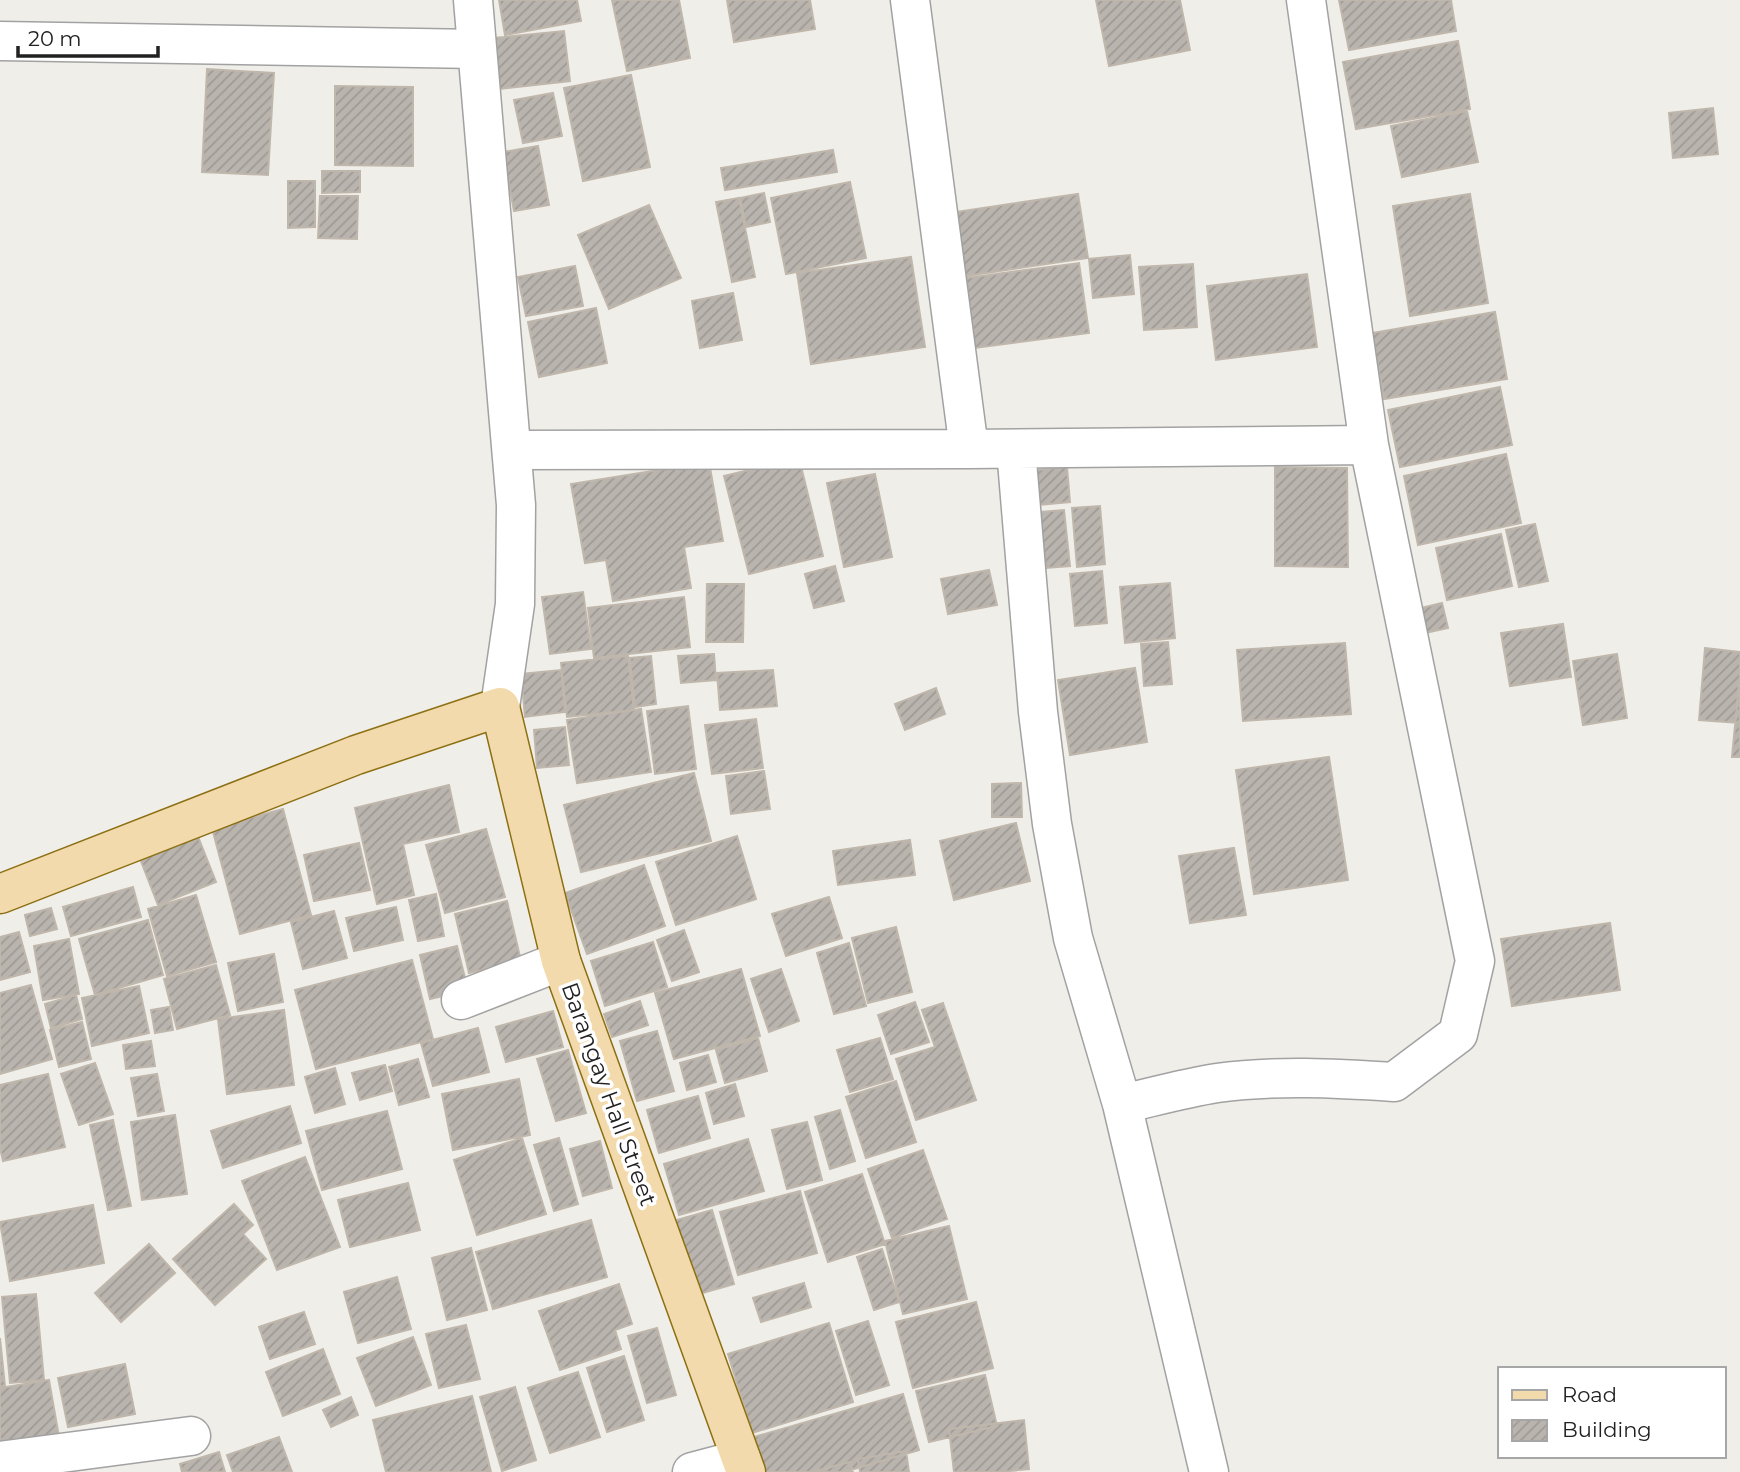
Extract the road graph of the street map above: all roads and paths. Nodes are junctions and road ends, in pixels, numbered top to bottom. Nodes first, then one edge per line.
1 (473, 0) edge
2 (910, 0) edge
3 (1306, 0) edge
4 (0, 41) edge
5 (477, 49) junction
6 (1369, 445) junction
7 (970, 449) junction
8 (1016, 449) junction
9 (512, 450) junction
10 (500, 707) junction
11 (0, 894) edge
12 (561, 961) junction
13 (461, 1000) dead end
14 (1122, 1104) junction
15 (191, 1436) dead end
16 (0, 1461) edge
17 (744, 1466) edge
18 (692, 1472) edge
19 (1209, 1472) edge

1 - 5 street
2 - 7 street
3 - 6 street
4 - 5 street
5 - 9 street
6 - 8 street
6 - 14 street
7 - 8 street
7 - 9 street
8 - 14 street
9 - 10 street
10 - 11 main road
10 - 12 main road, Barangay Hall Street
12 - 13 street
12 - 17 main road, Barangay Hall Street
14 - 19 street
15 - 16 street
17 - 18 street

